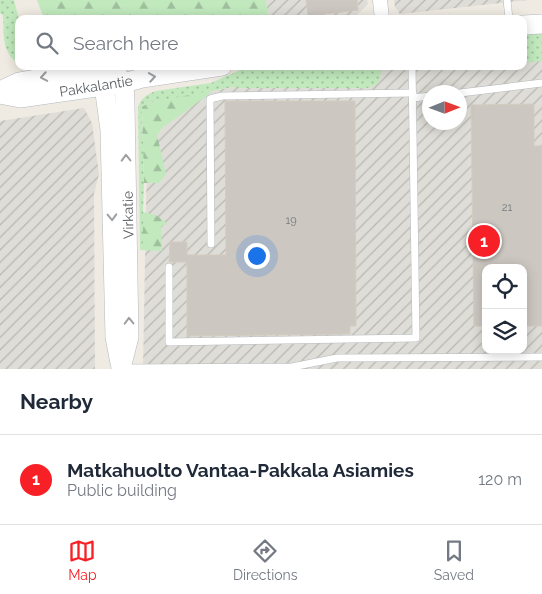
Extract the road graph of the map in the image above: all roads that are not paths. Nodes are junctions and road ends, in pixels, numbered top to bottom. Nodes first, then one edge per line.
1 (380, 0) edge
2 (507, 0) edge
3 (382, 15) edge
4 (509, 15) edge
5 (542, 24) edge
6 (527, 26) edge
7 (87, 70) edge
8 (109, 70) edge
9 (113, 70) edge
10 (195, 70) edge
11 (412, 70) edge
12 (124, 83) junction
13 (542, 83) edge
14 (104, 86) junction
15 (467, 92) edge
16 (0, 93) edge
17 (413, 96) junction
18 (422, 96) edge
19 (211, 244) dead end
20 (169, 267) dead end
21 (542, 357) edge
22 (292, 368) edge
23 (121, 369) edge

1 - 3 street
2 - 4 lane
5 - 6 street
7 -> 16 street, Pakkalantie
8 - 14 street, Virkatie
9 - 12 street
12 -> 10 street, Pakkalantie
11 - 17 lane
12 - 14 street, Pakkalantie
23 -> 12 street, Virkatie
13 - 15 lane
14 - 16 street, Pakkalantie
14 -> 23 street, Virkatie
17 - 18 lane
17 - 19 lane
17 - 20 lane
21 - 22 lane
22 - 23 lane

